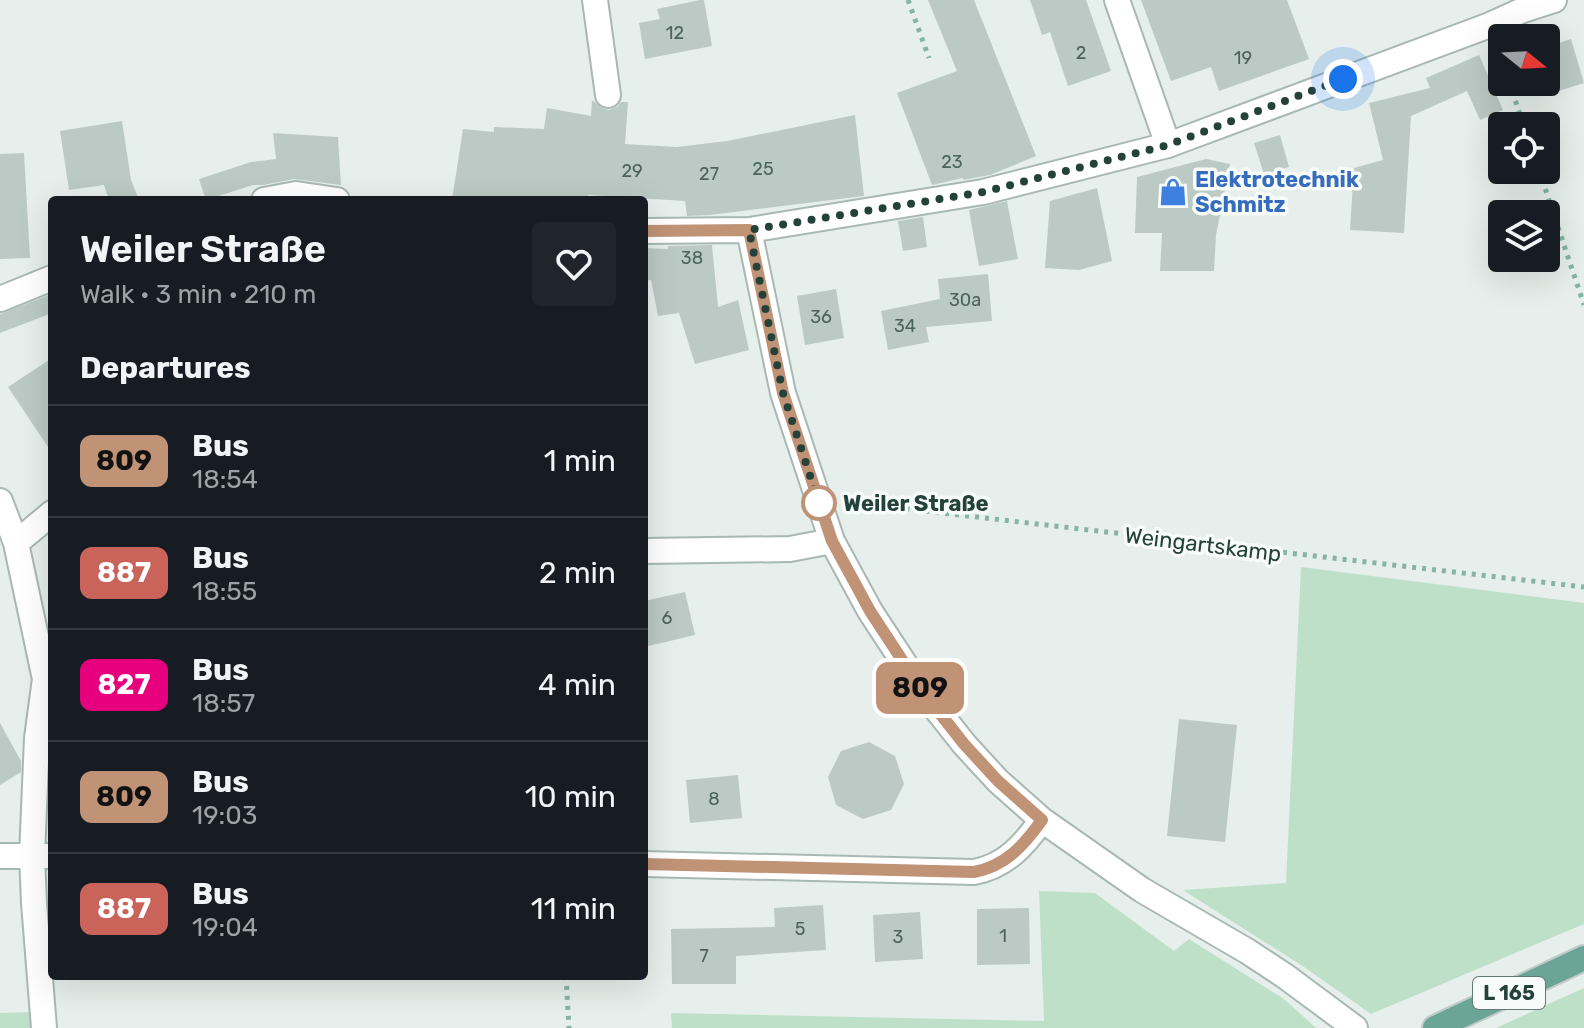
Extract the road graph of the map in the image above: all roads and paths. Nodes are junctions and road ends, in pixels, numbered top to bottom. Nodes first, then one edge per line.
1 (595, 0) edge
2 (908, 0) edge
3 (1117, 0) edge
4 (1554, 0) edge
5 (929, 58) dead end
6 (608, 95) dead end
7 (1168, 145) junction
8 (1544, 184) edge
9 (285, 196) edge
10 (310, 196) edge
11 (749, 230) junction
12 (648, 231) edge
13 (48, 280) edge
14 (0, 299) edge
15 (1584, 305) edge
16 (0, 501) edge
17 (48, 516) edge
18 (828, 531) junction
19 (16, 543) junction
20 (648, 551) edge
21 (1584, 587) edge
22 (1042, 820) junction
23 (0, 856) edge
24 (42, 856) edge
25 (648, 864) edge
26 (1584, 958) edge
27 (566, 980) edge
28 (44, 1028) edge
29 (569, 1028) edge
30 (1355, 1028) edge
31 (1435, 1028) edge

1 - 6 street
2 - 5 path
3 - 7 street
4 - 7 street
7 - 11 street
8 - 15 path
9 - 10 street
11 - 12 street
11 - 18 street
13 - 14 street
16 - 19 street
17 - 19 street
18 - 20 street
18 - 21 path, Weingartskamp
18 - 22 street
19 - 24 street
22 - 25 street
22 - 30 street
23 - 24 street
24 - 28 street
26 - 31 main road, L 165
27 - 29 path

